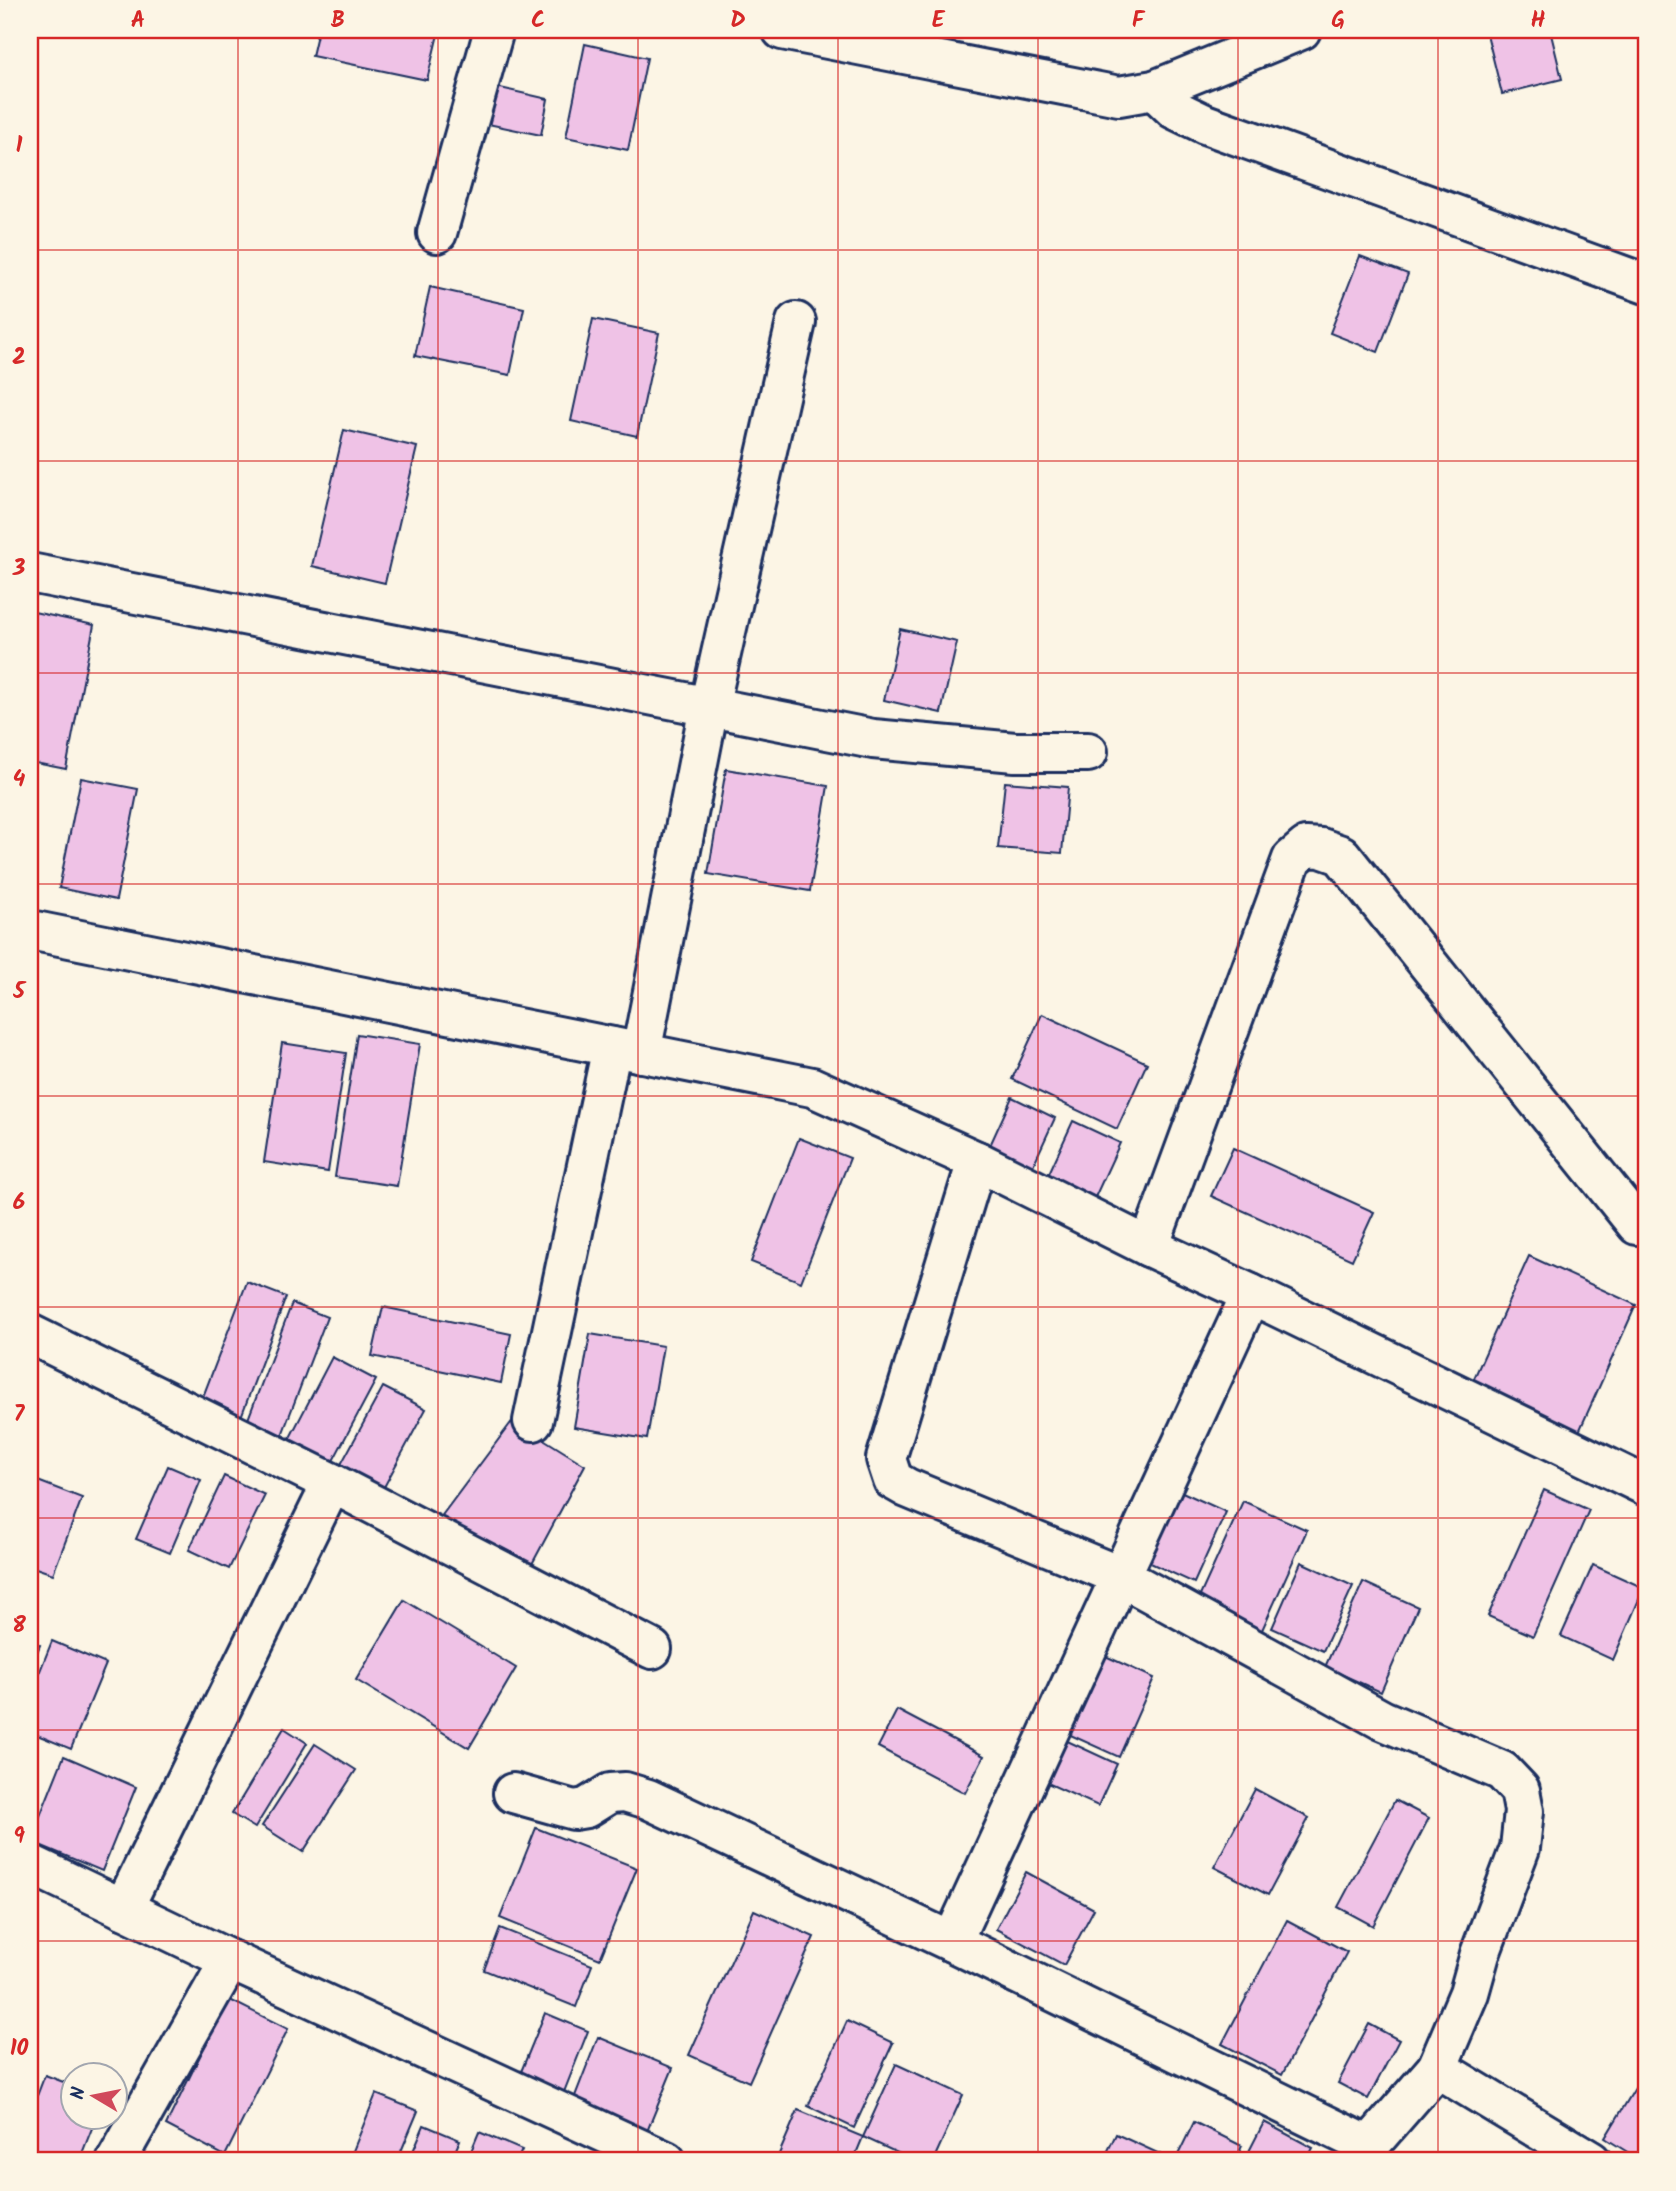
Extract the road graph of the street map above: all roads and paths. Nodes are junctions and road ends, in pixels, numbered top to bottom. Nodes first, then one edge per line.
1 (494, 30) edge
2 (782, 30) edge
3 (1301, 30) edge
4 (1154, 90) junction
5 (437, 233) dead end
6 (1646, 284) edge
7 (796, 322) dead end
8 (30, 573) edge
9 (709, 707) junction
10 (1088, 752) dead end
11 (30, 930) edge
12 (627, 1050) junction
13 (977, 1161) junction
14 (1637, 1225) dead end
15 (1149, 1247) junction
16 (1251, 1294) junction
17 (30, 1334) edge
18 (533, 1421) dead end
19 (332, 1483) junction
20 (1646, 1486) edge
21 (1122, 1577) junction
22 (652, 1649) dead end
23 (513, 1793) dead end
24 (30, 1864) edge
25 (123, 1909) junction
26 (952, 1942) junction
27 (230, 1960) junction
28 (1437, 2068) junction
29 (1364, 2154) edge
30 (116, 2161) edge
31 (666, 2161) edge
32 (1591, 2161) edge

1 - 5 street
2 - 4 street
3 - 4 street
4 - 6 street
7 - 9 street
8 - 9 street
9 - 10 street
9 - 12 street
11 - 12 street
12 - 13 street
12 - 18 street
13 - 15 street
13 - 21 street
14 - 15 street
15 - 16 street
16 - 20 street
16 - 21 street
17 - 19 street
19 - 22 street
19 - 25 street
21 - 26 street
21 - 28 street
23 - 26 street
24 - 25 street
25 - 27 street
26 - 29 street
27 - 30 street
27 - 31 street
28 - 29 street
28 - 32 street

